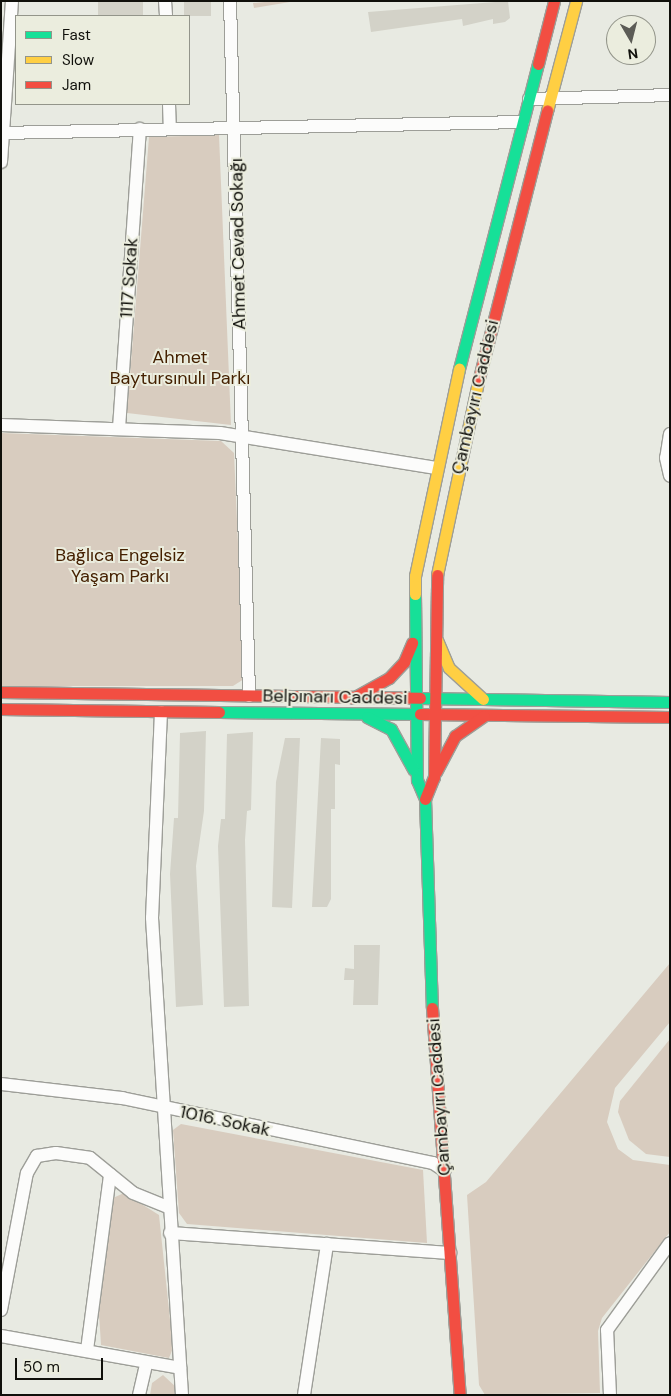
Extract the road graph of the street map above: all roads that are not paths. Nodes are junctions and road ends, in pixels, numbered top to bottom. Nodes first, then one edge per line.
1 (12, 1) edge
2 (166, 1) edge
3 (230, 1) edge
4 (554, 1) edge
5 (576, 1) edge
6 (166, 15) edge
7 (670, 95) edge
8 (552, 98) junction
9 (529, 99) junction
10 (169, 105) edge
11 (523, 122) junction
12 (236, 126) junction
13 (170, 128) junction
14 (140, 129) junction
15 (3, 133) edge
16 (1, 162) edge
17 (1, 425) edge
18 (118, 428) junction
19 (670, 434) edge
20 (242, 435) junction
21 (436, 468) junction
22 (670, 476) edge
23 (434, 632) junction
24 (415, 636) junction
25 (1, 692) edge
26 (249, 696) junction
27 (415, 698) junction
28 (350, 699) junction
29 (433, 699) junction
30 (483, 700) junction
31 (670, 702) edge
32 (1, 709) edge
33 (161, 712) junction
34 (357, 714) junction
35 (416, 714) junction
36 (433, 714) junction
37 (489, 714) junction
38 (670, 717) edge
39 (434, 777) junction
40 (417, 780) junction
41 (425, 799) junction
42 (1, 1084) edge
43 (163, 1108) junction
44 (444, 1171) junction
45 (110, 1175) junction
46 (168, 1207) junction
47 (170, 1233) junction
48 (670, 1243) edge
49 (326, 1244) junction
50 (450, 1253) junction
51 (1, 1310) edge
52 (1, 1336) edge
53 (87, 1350) junction
54 (146, 1365) junction
55 (180, 1368) junction
56 (139, 1395) edge
57 (182, 1395) edge
58 (304, 1395) edge
59 (460, 1395) edge
60 (610, 1395) edge

1 - 15 street
2 - 6 street
3 - 12 street, Ahmet Cevad Sokağı
4 - 9 main road, Çambayırı Caddesi
5 - 8 main road, Çambayırı Caddesi
7 - 8 street
8 - 9 street
8 - 23 main road, Çambayırı Caddesi
9 - 11 main road, Çambayırı Caddesi
10 - 13 street
11 - 12 street
11 - 21 main road, Çambayırı Caddesi
12 - 13 street
12 - 20 street, Ahmet Cevad Sokağı
13 - 14 street
14 - 15 street
14 - 18 street, 1117 Sokak
15 - 16 street
17 - 18 street
18 - 20 street
19 - 22 street
20 - 21 street
20 - 26 street, Ahmet Cevad Sokağı
21 - 24 main road, Çambayırı Caddesi
23 - 29 main road, Çambayırı Caddesi
23 - 30 main road
24 - 27 main road, Çambayırı Caddesi
24 - 28 main road
25 - 26 main road, Belpınarı Caddesi
26 - 28 main road, Belpınarı Caddesi
27 - 28 main road, Belpınarı Caddesi
27 - 29 main road, Belpınarı Caddesi
27 - 35 main road, Çambayırı Caddesi
29 - 30 main road, Belpınarı Caddesi
29 - 36 main road, Çambayırı Caddesi
30 - 31 main road, Belpınarı Caddesi
32 - 33 main road, Belpınarı Caddesi
33 - 34 main road, Belpınarı Caddesi
33 - 43 street
34 - 35 main road, Belpınarı Caddesi
34 - 40 main road
35 - 36 main road, Belpınarı Caddesi
35 - 40 main road, Çambayırı Caddesi
36 - 37 main road, Belpınarı Caddesi
36 - 39 main road, Çambayırı Caddesi
37 - 38 main road, Belpınarı Caddesi
37 - 39 main road
39 - 41 main road, Çambayırı Caddesi
40 - 41 main road, Çambayırı Caddesi
41 - 44 main road, Çambayırı Caddesi
42 - 43 street, 1016. Sokak
43 - 44 street, 1016. Sokak
43 - 46 street
44 - 50 main road, Çambayırı Caddesi
45 - 46 street
45 - 51 street
45 - 53 street
46 - 47 street
47 - 49 street
47 - 55 street
48 - 60 street
49 - 50 street
49 - 58 street
50 - 59 main road, Çambayırı Caddesi
52 - 53 street
53 - 54 street
54 - 55 street
54 - 56 street
55 - 57 street

